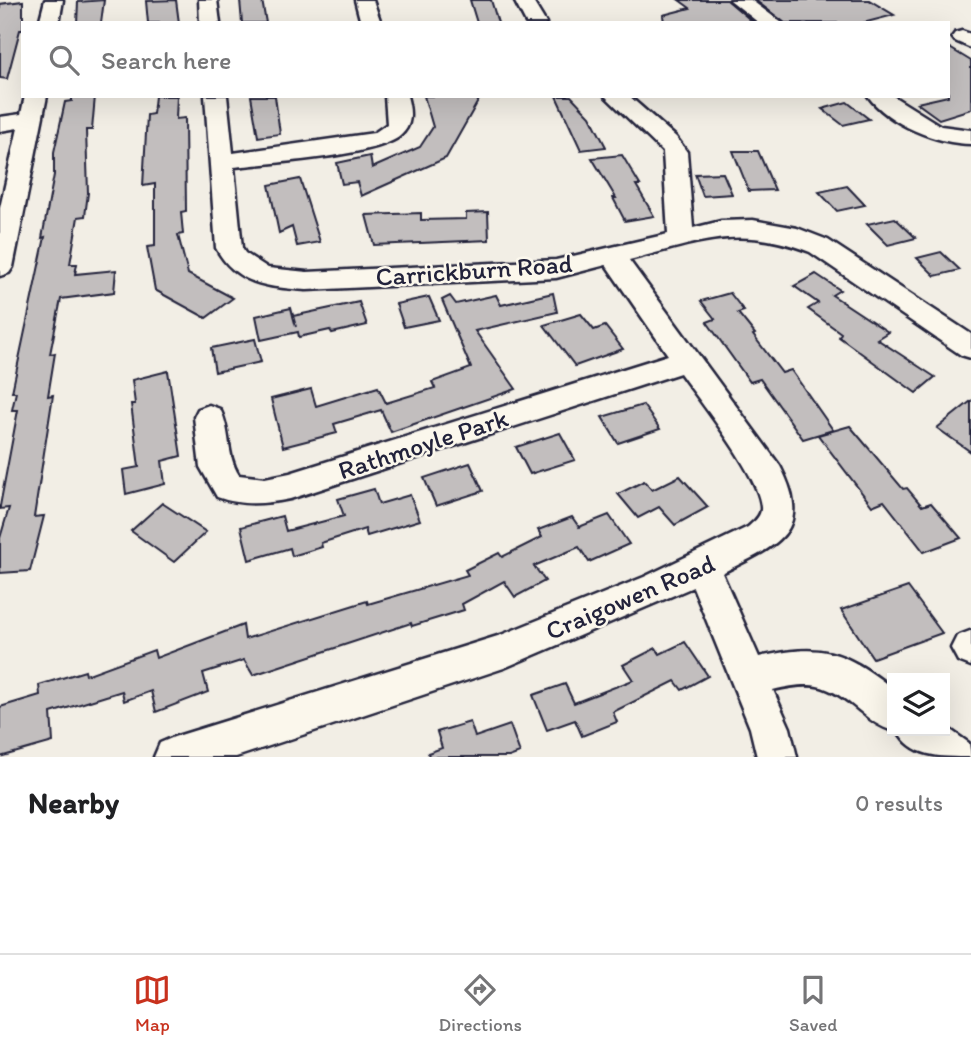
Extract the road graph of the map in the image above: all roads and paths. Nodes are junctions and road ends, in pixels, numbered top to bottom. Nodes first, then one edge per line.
1 (54, 0) edge
2 (208, 0) edge
3 (364, 0) edge
4 (523, 0) edge
5 (746, 1) edge
6 (49, 21) edge
7 (210, 21) edge
8 (371, 21) edge
9 (535, 21) edge
10 (770, 21) edge
11 (216, 98) edge
12 (396, 98) edge
13 (618, 98) edge
14 (882, 98) edge
15 (33, 108) edge
16 (0, 124) edge
17 (971, 137) edge
18 (221, 162) junction
19 (681, 238) junction
20 (613, 256) junction
21 (0, 267) edge
22 (971, 348) edge
23 (685, 359) junction
24 (209, 417) dead end
25 (702, 567) junction
26 (749, 677) junction
27 (887, 708) edge
28 (925, 736) edge
29 (174, 757) edge
30 (777, 757) edge
31 (955, 757) edge

1 - 6 street
2 - 7 street
3 - 8 street
4 - 9 street
5 - 10 street
11 - 18 street, Carrickburn Road
12 - 18 street
13 - 19 street
14 - 17 street
15 - 16 street
15 - 21 street
18 - 20 street, Carrickburn Road
19 - 20 street, Carrickburn Road
19 - 22 street, Carrickburn Road
20 - 23 street, Craigowen Road
23 - 24 street, Rathmoyle Park
23 - 25 street, Craigowen Road
25 - 26 street
25 - 29 street, Craigowen Road
26 - 27 street
26 - 30 street
28 - 31 street

